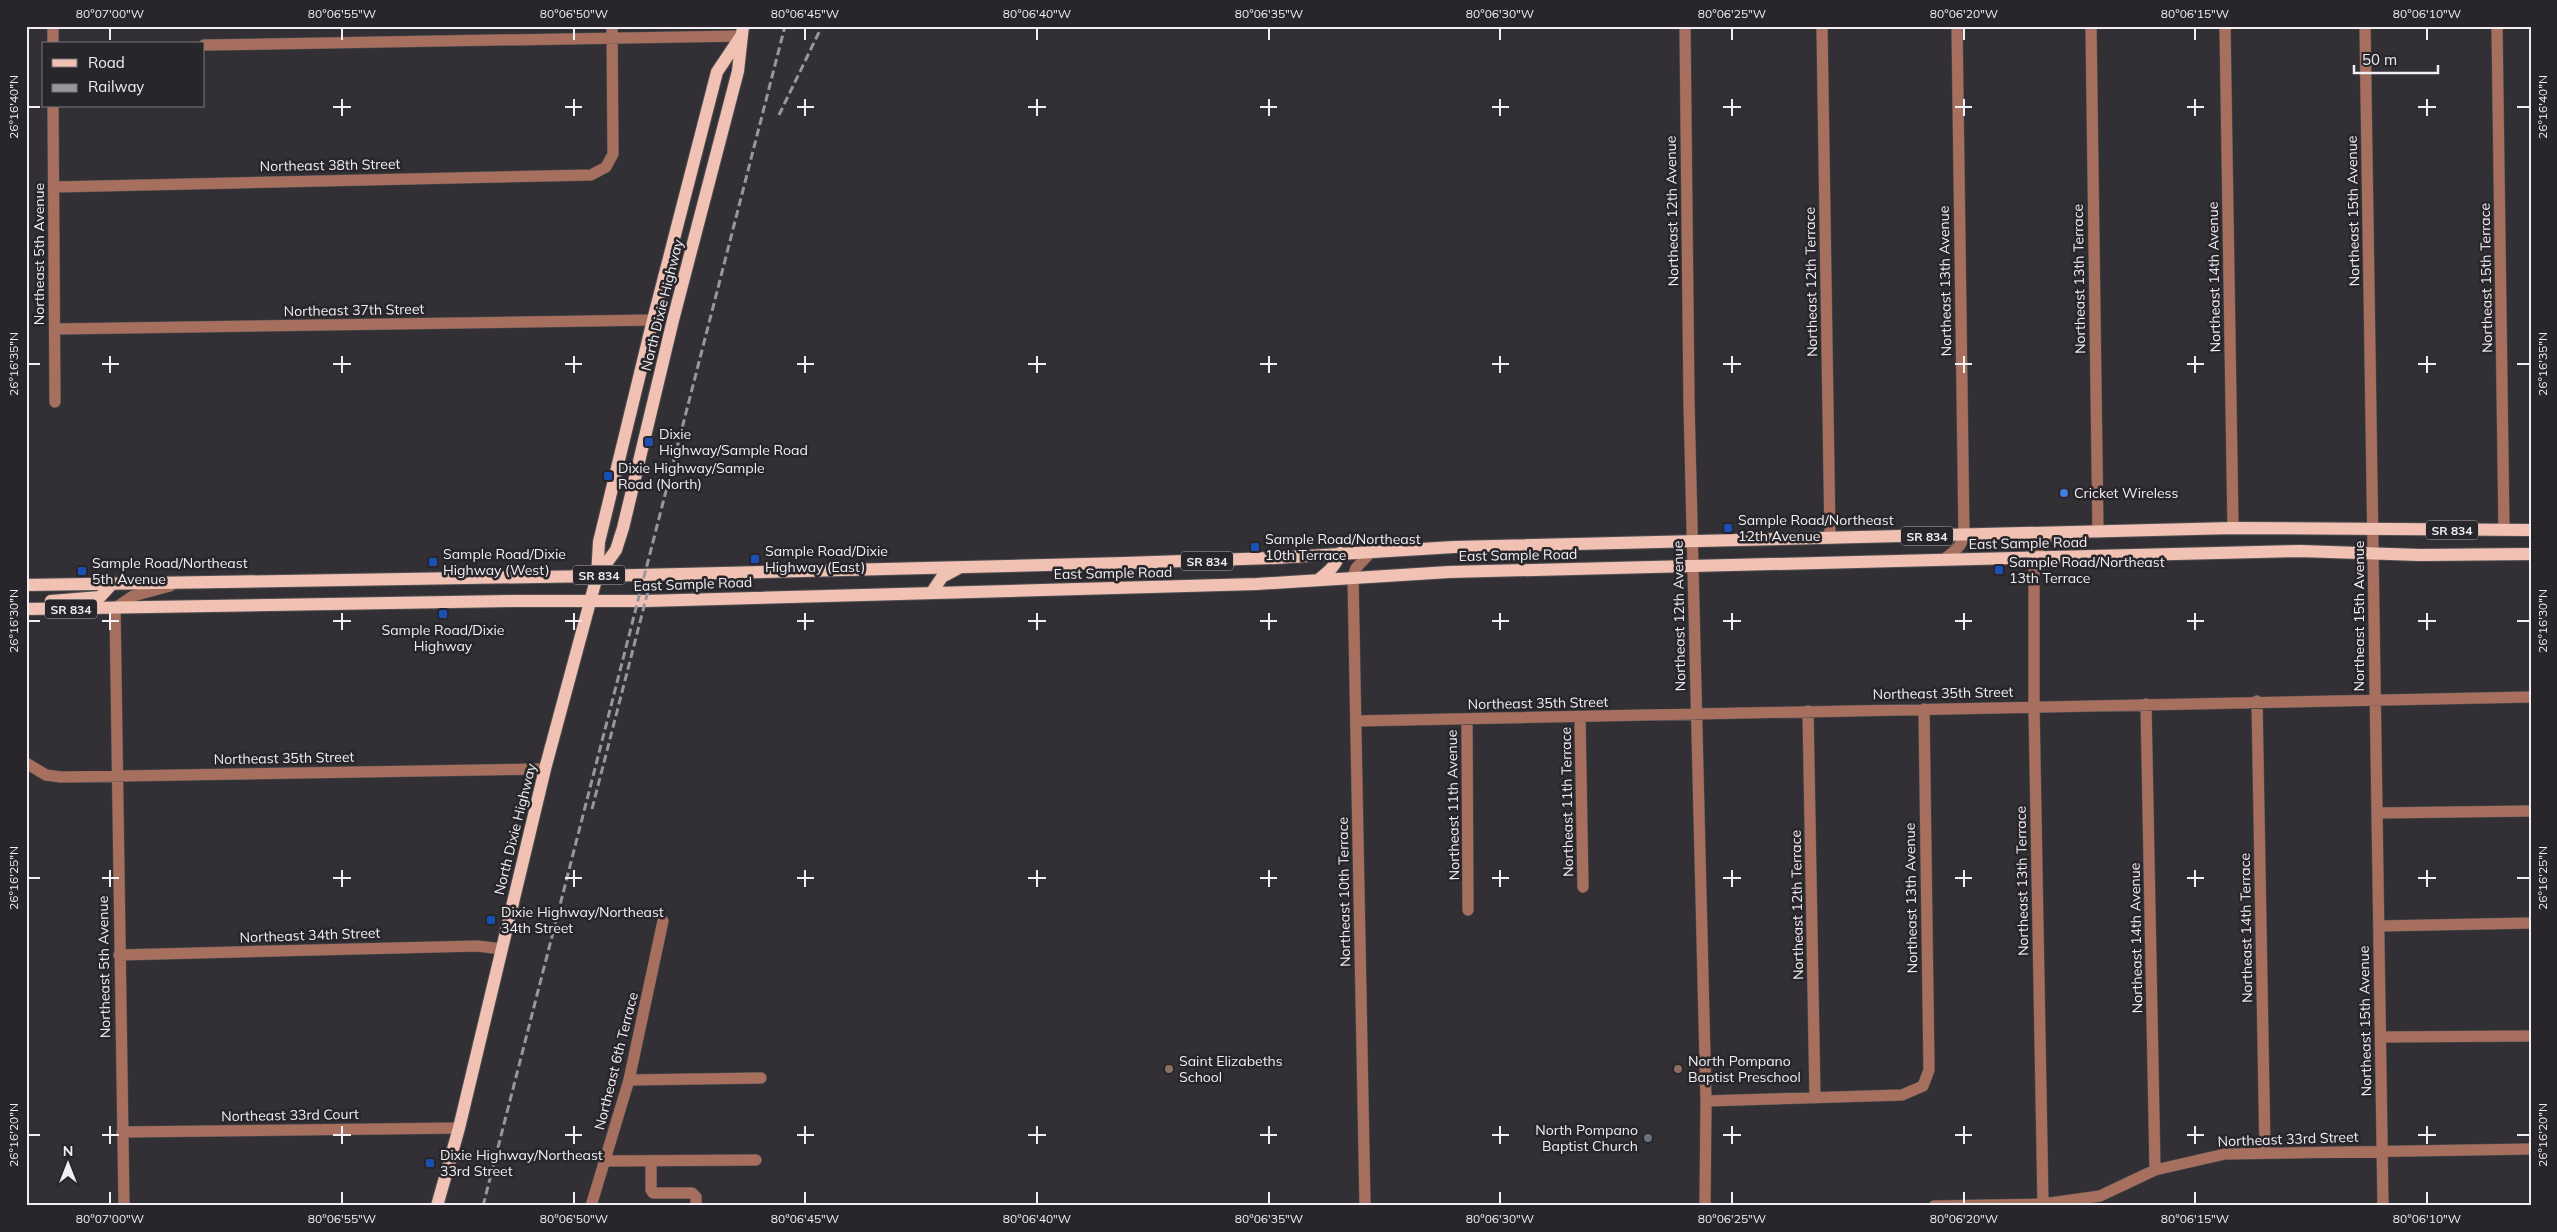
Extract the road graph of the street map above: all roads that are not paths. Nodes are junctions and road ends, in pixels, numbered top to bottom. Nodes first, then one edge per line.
1 (53, 26) edge
2 (1685, 26) edge
3 (1822, 26) edge
4 (1957, 26) edge
5 (2091, 26) edge
6 (2225, 26) edge
7 (2365, 26) edge
8 (2497, 26) edge
9 (612, 31) edge
10 (742, 31) edge
11 (53, 42) edge
12 (205, 45) edge
13 (53, 108) edge
14 (54, 186) junction
15 (653, 320) junction
16 (55, 329) junction
17 (56, 402) dead end
18 (2233, 528) junction
19 (2374, 529) junction
20 (2504, 530) junction
21 (2531, 530) edge
22 (2098, 532) junction
23 (2055, 533) junction
24 (1964, 535) junction
25 (1830, 538) junction
26 (1692, 541) junction
27 (1373, 550) junction
28 (1340, 553) junction
29 (2374, 553) junction
30 (2531, 554) edge
31 (2034, 558) junction
32 (1943, 560) junction
33 (963, 566) junction
34 (1693, 566) junction
35 (596, 576) junction
36 (1353, 577) junction
37 (1318, 580) junction
38 (178, 583) junction
39 (112, 584) junction
40 (26, 585) edge
41 (932, 592) junction
42 (589, 602) junction
43 (115, 608) junction
44 (26, 609) edge
45 (2531, 697) edge
46 (2374, 699) junction
47 (2257, 701) junction
48 (2146, 704) junction
49 (2034, 706) junction
50 (1924, 709) junction
51 (1808, 711) junction
52 (1695, 714) junction
53 (1580, 717) junction
54 (1467, 719) junction
55 (1356, 721) junction
56 (26, 764) edge
57 (545, 769) junction
58 (116, 776) junction
59 (2531, 811) edge
60 (2376, 813) junction
61 (1583, 887) dead end
62 (1468, 910) dead end
63 (663, 921) dead end
64 (2531, 923) edge
65 (2379, 926) junction
66 (502, 949) junction
67 (120, 956) junction
68 (2531, 1036) edge
69 (2381, 1037) junction
70 (762, 1078) dead end
71 (629, 1080) junction
72 (1815, 1098) junction
73 (1706, 1101) junction
74 (459, 1128) junction
75 (122, 1132) junction
76 (2531, 1149) edge
77 (2383, 1151) junction
78 (2265, 1153) junction
79 (756, 1160) dead end
80 (605, 1161) junction
81 (651, 1161) junction
82 (2155, 1170) junction
83 (2100, 1201) edge
84 (2043, 1204) junction
85 (124, 1206) edge
86 (437, 1206) edge
87 (592, 1206) edge
88 (696, 1206) edge
89 (1365, 1206) edge
90 (1705, 1206) edge
91 (1934, 1206) edge
92 (2384, 1206) edge

1 - 11 street
2 - 26 street, Northeast 12th Avenue
3 - 25 street, Northeast 12th Terrace
4 - 24 street, Northeast 13th Avenue
5 - 22 street, Northeast 13th Terrace
6 - 18 street, Northeast 14th Avenue
7 - 19 street, Northeast 15th Avenue
8 - 20 street, Northeast 15th Terrace
9 - 10 street
9 - 12 street
9 - 14 street, Northeast 38th Street
10 - 15 main road, North Dixie Highway
10 - 35 main road, North Dixie Highway
13 - 14 street, Northeast 5th Avenue
14 - 16 street, Northeast 5th Avenue
15 - 16 street, Northeast 37th Street
15 - 35 main road, North Dixie Highway
16 - 17 street, Northeast 5th Avenue
18 - 19 main road, East Sample Road / SR 834
18 - 22 main road, East Sample Road / SR 834
19 - 20 main road, East Sample Road / SR 834
19 - 29 street, Northeast 15th Avenue
20 - 21 main road, East Sample Road / SR 834
22 - 23 main road, East Sample Road / SR 834
23 - 24 main road, East Sample Road / SR 834
23 - 31 street
24 - 25 main road, East Sample Road / SR 834
24 - 32 street
25 - 26 main road, East Sample Road / SR 834
26 - 27 main road, East Sample Road / SR 834
26 - 34 street, Northeast 12th Avenue
27 - 28 main road, East Sample Road / SR 834
27 - 36 street
28 - 33 main road, East Sample Road / SR 834
28 - 37 main road
29 - 30 main road, East Sample Road / SR 834
29 - 31 main road, East Sample Road / SR 834
29 - 46 street, Northeast 15th Avenue
31 - 32 main road, East Sample Road / SR 834
31 - 49 street, Northeast 13th Terrace
32 - 34 main road, East Sample Road / SR 834
33 - 35 main road, East Sample Road / SR 834
33 - 41 main road
34 - 36 main road, East Sample Road / SR 834
34 - 52 street, Northeast 12th Avenue
35 - 38 main road, East Sample Road / SR 834
35 - 42 main road, North Dixie Highway
36 - 37 main road, East Sample Road / SR 834
36 - 55 street, Northeast 10th Terrace
37 - 41 main road, East Sample Road / SR 834
38 - 39 main road, East Sample Road / SR 834
38 - 43 street
39 - 40 main road, East Sample Road / SR 834
39 - 44 main road
41 - 42 main road, East Sample Road / SR 834
42 - 43 main road, East Sample Road / SR 834
42 - 57 main road, North Dixie Highway
43 - 44 main road, East Sample Road / SR 834
43 - 58 street, Northeast 5th Avenue
45 - 46 street, Northeast 35th Street
46 - 47 street, Northeast 35th Street
46 - 60 street, Northeast 15th Avenue
47 - 48 street, Northeast 35th Street
47 - 78 street, Northeast 14th Terrace
48 - 49 street, Northeast 35th Street
48 - 82 street, Northeast 14th Avenue
49 - 50 street, Northeast 35th Street
49 - 84 street, Northeast 13th Terrace
50 - 51 street, Northeast 35th Street
50 - 72 street, Northeast 13th Avenue
51 - 52 street, Northeast 35th Street
51 - 72 street, Northeast 12th Terrace
52 - 53 street, Northeast 35th Street
52 - 73 street, Northeast 12th Avenue
53 - 54 street, Northeast 35th Street
53 - 61 street, Northeast 11th Terrace
54 - 55 street, Northeast 35th Street
54 - 62 street, Northeast 11th Avenue
55 - 89 street, Northeast 10th Terrace
56 - 58 street, Northeast 35th Street
57 - 58 street, Northeast 35th Street
57 - 66 main road, North Dixie Highway
58 - 67 street, Northeast 5th Avenue
59 - 60 street
60 - 65 street, Northeast 15th Avenue
63 - 71 street, Northeast 6th Terrace
64 - 65 street
65 - 69 street, Northeast 15th Avenue
66 - 67 street, Northeast 34th Street
66 - 74 main road, North Dixie Highway
67 - 75 street, Northeast 5th Avenue
68 - 69 street
69 - 77 street, Northeast 15th Avenue
70 - 71 street
71 - 80 street, Northeast 6th Terrace
72 - 73 street
73 - 90 street, Northeast 12th Avenue
74 - 75 street, Northeast 33rd Court
74 - 86 main road, North Dixie Highway
75 - 85 street, Northeast 5th Avenue
76 - 77 street, Northeast 33rd Street
77 - 78 street, Northeast 33rd Street
77 - 92 street, Northeast 15th Avenue
78 - 82 street, Northeast 33rd Street
79 - 81 street
80 - 81 street
80 - 87 street, Northeast 6th Terrace
81 - 88 street
82 - 83 street, Northeast 33rd Street
83 - 84 street, Northeast 33rd Street
84 - 91 street, Northeast 33rd Street

